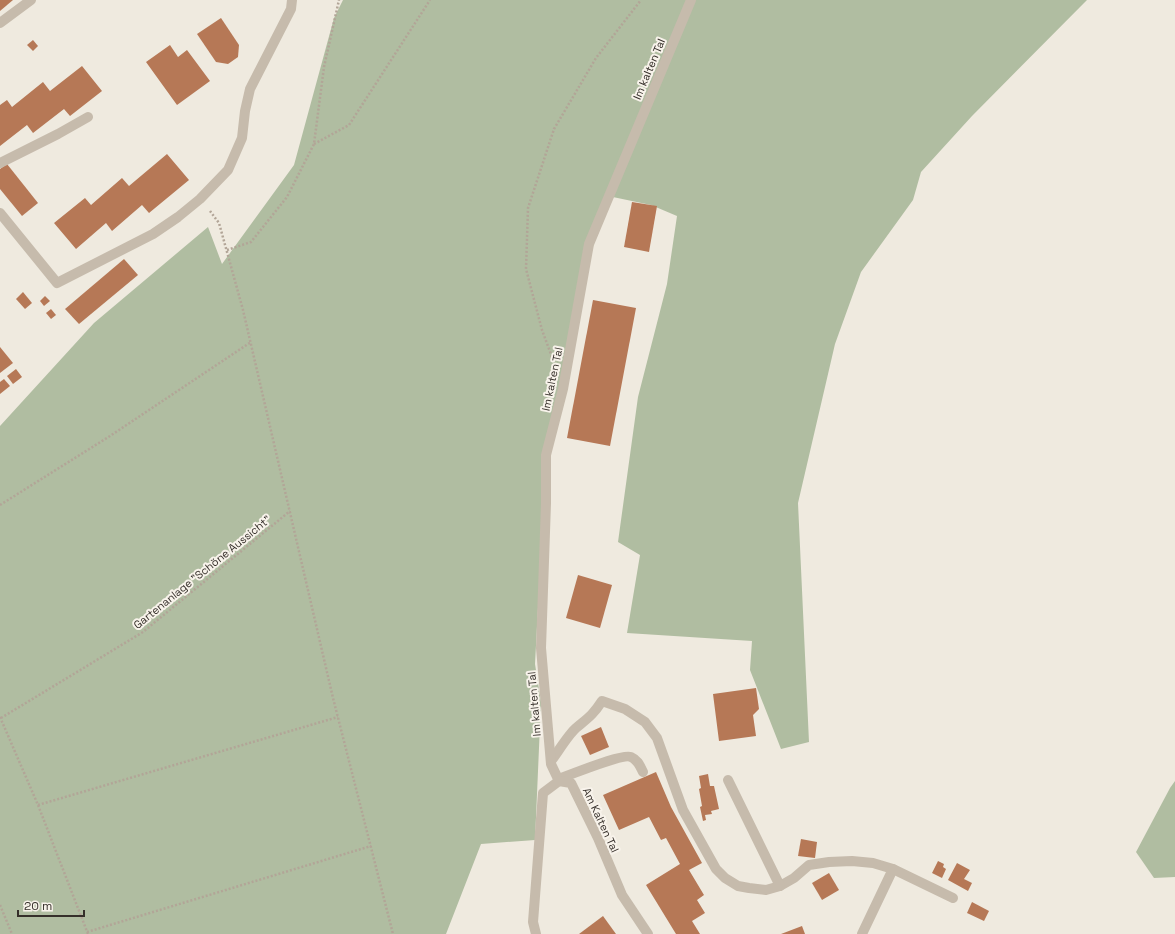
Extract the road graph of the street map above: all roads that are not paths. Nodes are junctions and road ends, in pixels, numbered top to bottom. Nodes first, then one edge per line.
1 (30, 0) edge
2 (292, 0) edge
3 (691, 0) edge
4 (0, 23) edge
5 (88, 117) dead end
6 (0, 162) edge
7 (0, 213) edge
8 (551, 762) junction
9 (643, 772) dead end
10 (559, 780) junction
11 (728, 780) dead end
12 (892, 869) junction
13 (780, 886) junction
14 (953, 898) dead end
15 (536, 934) edge
16 (648, 934) edge
17 (862, 934) edge

1 - 4 street
2 - 7 street
3 - 8 street, Im kalten Tal
5 - 6 street
8 - 10 street, Im kalten Tal
8 - 13 street
9 - 10 street
10 - 15 street
10 - 16 street, Am Kalten Tal
11 - 13 street
12 - 13 street
12 - 14 street
12 - 17 street

